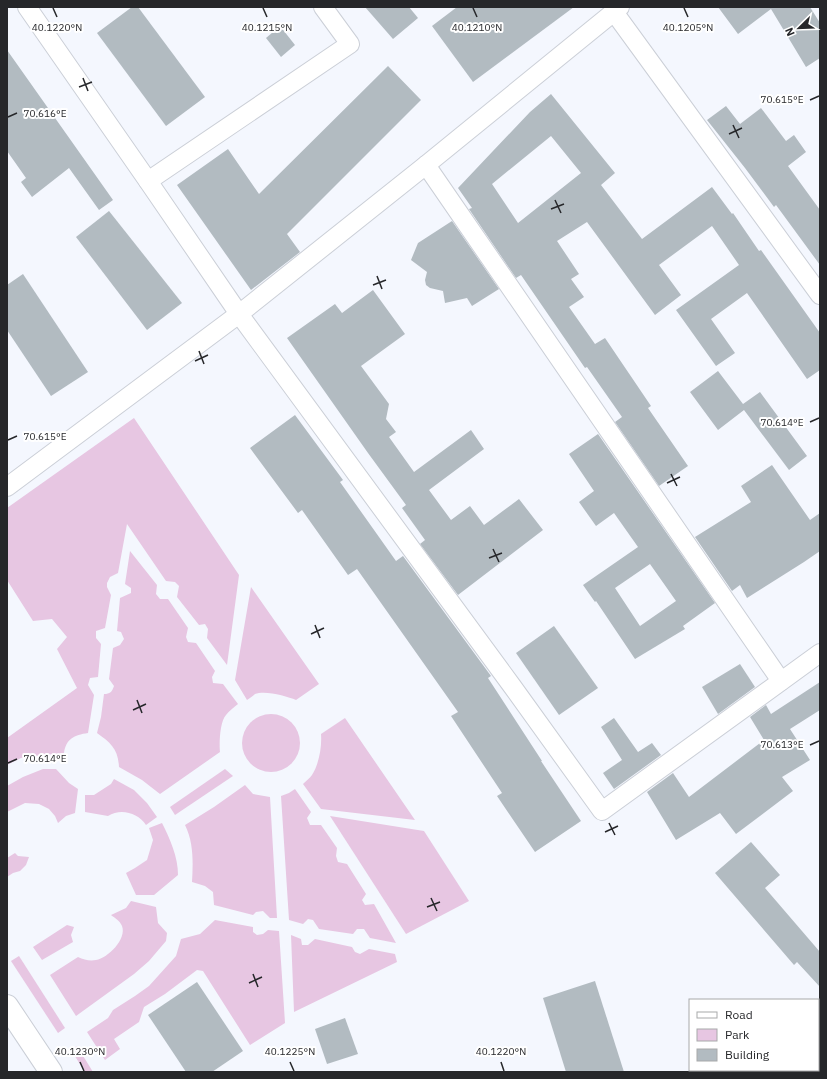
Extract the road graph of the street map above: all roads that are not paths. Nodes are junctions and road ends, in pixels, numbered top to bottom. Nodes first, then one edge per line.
1 (27, 7) edge
2 (323, 7) edge
3 (617, 9) edge
4 (426, 165) junction
5 (148, 181) junction
6 (820, 295) edge
7 (239, 314) junction
8 (7, 487) edge
9 (820, 652) edge
10 (781, 681) junction
11 (7, 1006) edge
12 (51, 1072) edge

1 - 5 street
2 - 5 street
3 - 4 street
3 - 6 street
4 - 7 street
4 - 10 street
5 - 7 street
7 - 8 street
7 - 10 street
9 - 10 street
11 - 12 main road

